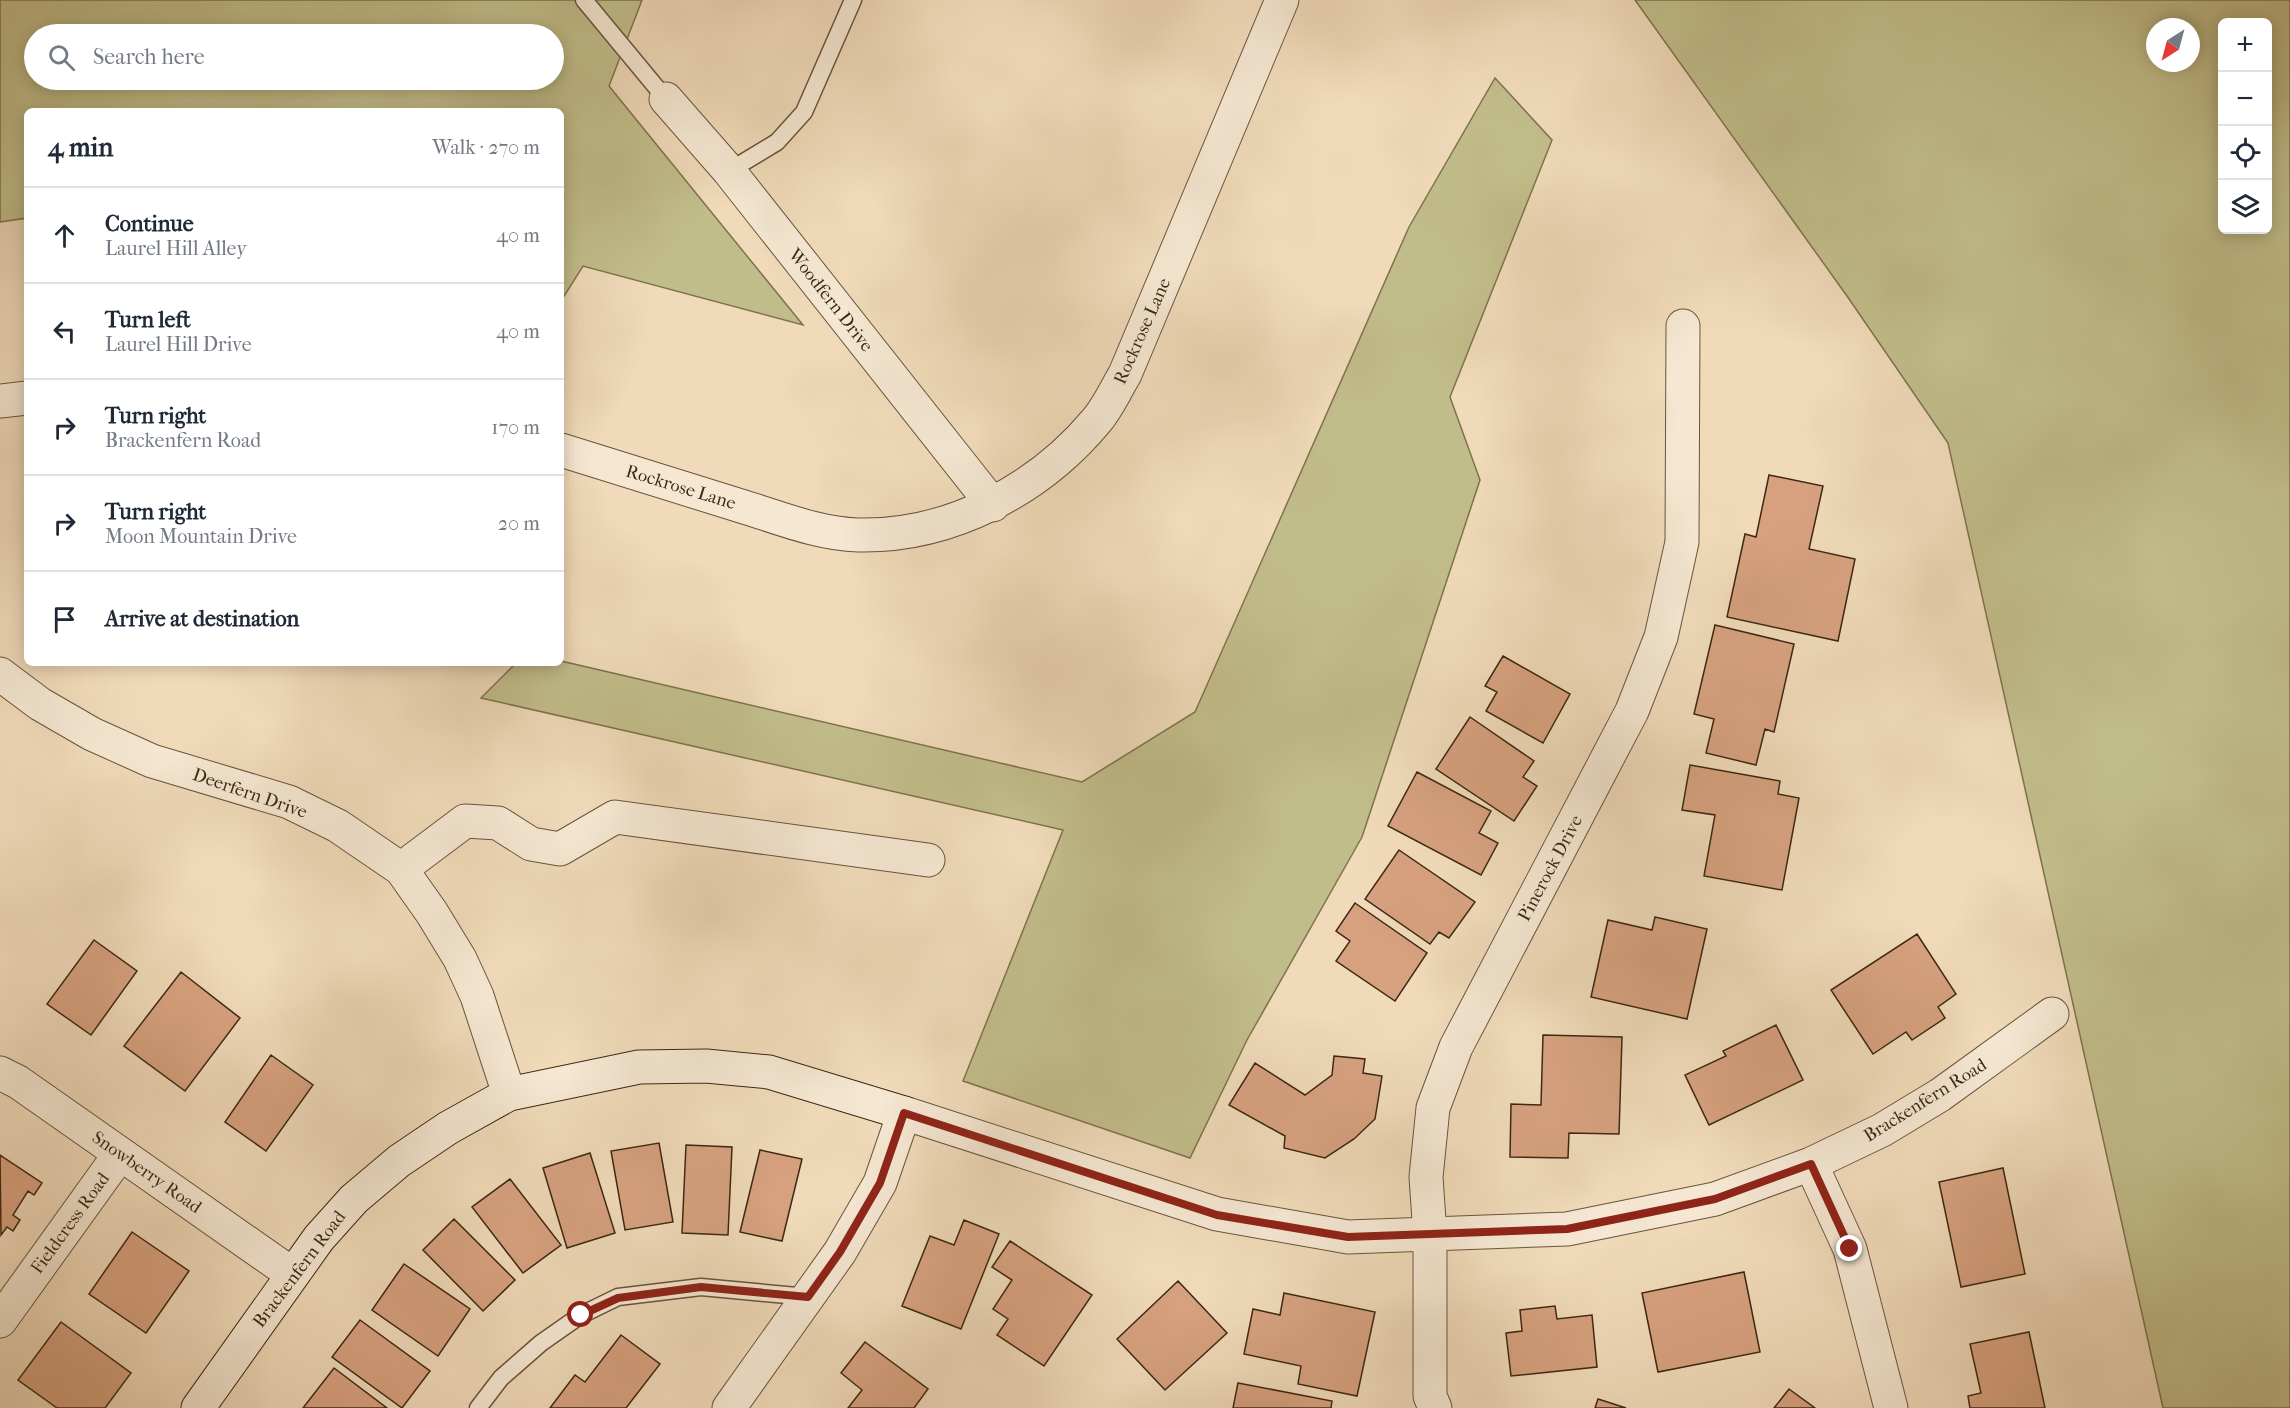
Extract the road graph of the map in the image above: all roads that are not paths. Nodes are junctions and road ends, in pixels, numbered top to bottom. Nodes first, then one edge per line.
1 (584, 0) edge
2 (853, 0) edge
3 (1282, 0) edge
4 (666, 99) joint
5 (729, 171) junction
6 (1683, 327) dead end
7 (24, 398) edge
8 (0, 401) edge
9 (564, 451) edge
10 (993, 505) junction
11 (0, 674) edge
12 (928, 860) dead end
13 (401, 869) junction
14 (2052, 1014) dead end
15 (0, 1073) edge
16 (509, 1094) junction
17 (904, 1113) junction
18 (120, 1154) junction
19 (1811, 1164) junction
20 (1430, 1235) junction
21 (292, 1274) junction
22 (808, 1297) junction
23 (0, 1321) edge
24 (198, 1408) edge
25 (478, 1408) edge
26 (729, 1408) edge
27 (1435, 1408) edge
28 (1891, 1408) edge

1 - 4 lane
2 - 5 lane
3 - 10 street, Rockrose Lane
4 - 5 street, Woodfern Drive
5 - 10 street, Woodfern Drive
6 - 20 street, Pinerock Drive
7 - 8 street
9 - 10 street, Rockrose Lane
11 - 13 street, Deerfern Drive
12 - 13 street
13 - 16 street, Deerfern Drive
14 - 19 street, Brackenfern Road
15 - 18 street, Snowberry Road
16 - 17 street, Brackenfern Road
16 - 21 street, Brackenfern Road
17 - 20 street, Brackenfern Road
17 - 22 street
18 - 21 street, Snowberry Road
18 - 23 street, Fieldcress Road
19 - 20 street, Brackenfern Road
19 - 28 street
20 - 27 street, Pinerock Drive
21 - 24 street, Brackenfern Road
22 - 25 lane
22 - 26 street

